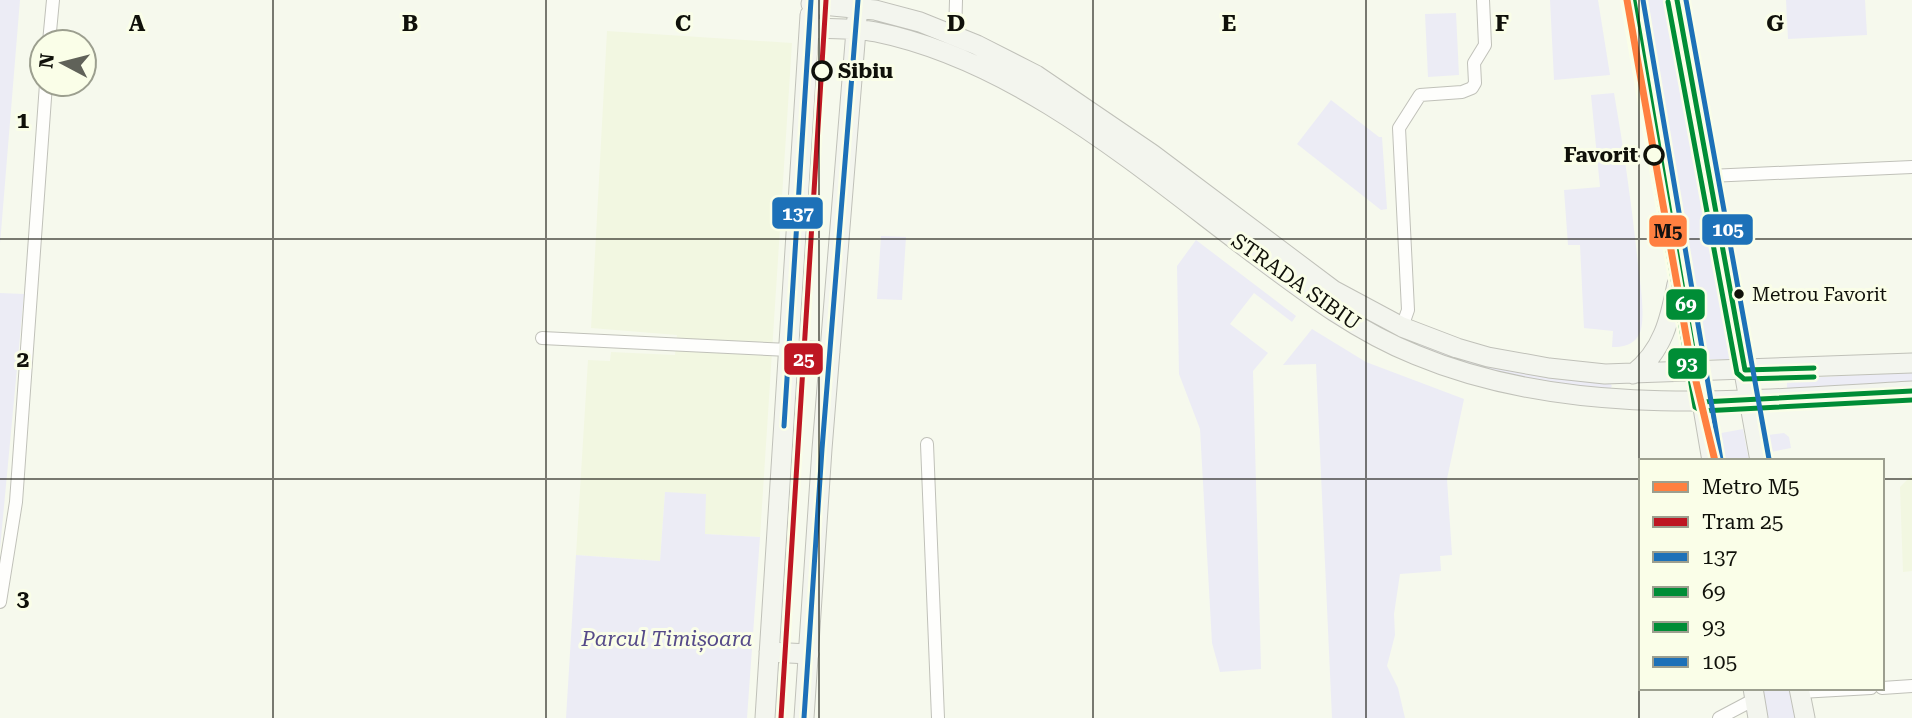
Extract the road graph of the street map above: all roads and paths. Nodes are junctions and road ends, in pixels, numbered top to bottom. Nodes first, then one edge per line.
1 (52, 0) edge
2 (956, 0) edge
3 (1483, 0) edge
4 (1634, 0) edge
5 (1677, 0) edge
6 (811, 2) edge
7 (858, 4) edge
8 (810, 27) junction
9 (51, 28) edge
10 (856, 31) junction
11 (955, 36) junction
12 (45, 98) edge
13 (1912, 167) edge
14 (1709, 176) junction
15 (1680, 269) junction
16 (1402, 327) junction
17 (542, 338) dead end
18 (789, 350) junction
19 (830, 352) junction
20 (1912, 363) edge
21 (1745, 370) junction
22 (1696, 371) junction
23 (1633, 374) junction
24 (1912, 391) edge
25 (1750, 400) junction
26 (1702, 402) junction
27 (926, 444) dead end
28 (1712, 459) edge
29 (1760, 459) edge
30 (0, 602) edge
31 (769, 652) junction
32 (809, 654) junction
33 (1912, 686) edge
34 (1884, 688) edge
35 (1800, 690) edge
36 (1755, 702) edge
37 (765, 718) edge
38 (804, 718) edge
39 (939, 718) edge
40 (1719, 718) edge
41 (1805, 718) edge

1 - 9 street
2 - 11 street
3 - 16 street
4 - 15 main road
5 - 14 main road
6 - 7 main road, STRADA SIBIU
6 - 8 main road
7 - 10 main road
7 - 11 main road, STRADA SIBIU
8 - 10 main road, STRADA SIBIU
8 - 18 main road
10 - 19 main road
10 - 26 main road, STRADA SIBIU
11 - 16 main road, STRADA SIBIU
12 - 30 street
13 - 14 street
14 - 21 main road
15 - 22 main road
15 - 23 main road
16 - 23 main road, STRADA SIBIU
17 - 18 street
18 - 19 main road
18 - 31 main road
19 - 32 main road
20 - 21 main road, STRADA SIBIU
21 - 22 main road, STRADA SIBIU
21 - 25 main road
22 - 23 main road, STRADA SIBIU
22 - 26 main road
24 - 25 main road, STRADA SIBIU
25 - 26 main road, STRADA SIBIU
25 - 29 main road
26 - 28 main road
27 - 39 street
31 - 32 main road
31 - 37 main road
32 - 38 main road
33 - 34 street
35 - 41 main road
36 - 40 street

